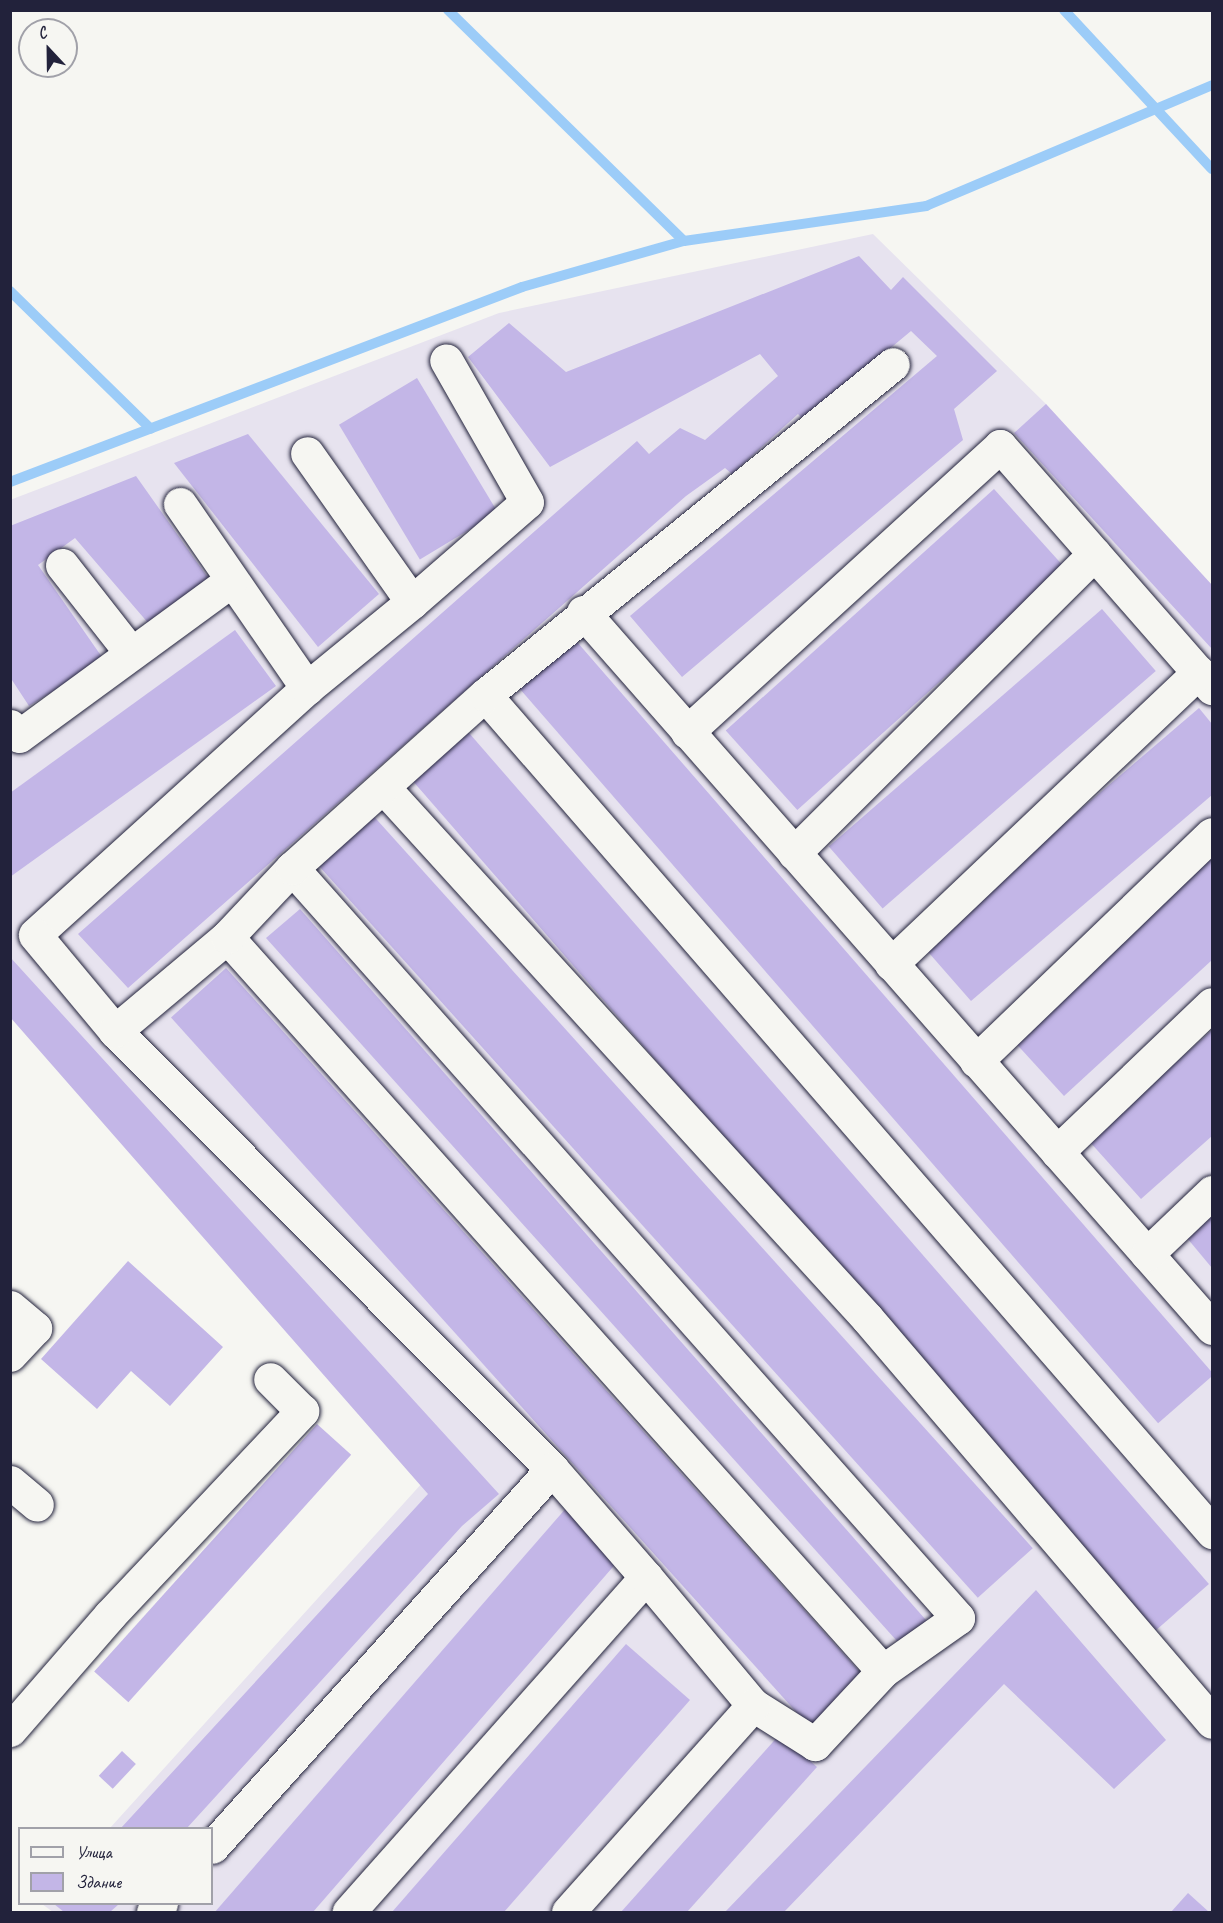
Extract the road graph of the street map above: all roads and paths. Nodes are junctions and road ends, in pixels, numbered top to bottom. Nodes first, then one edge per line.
1 (446, 360) dead end
2 (893, 364) dead end
3 (307, 453) dead end
4 (180, 504) dead end
5 (1094, 554) junction
6 (62, 565) dead end
7 (231, 581) junction
8 (412, 602) junction
9 (582, 612) junction
10 (131, 652) junction
11 (1205, 680) edge
12 (307, 688) junction
13 (485, 696) junction
14 (687, 732) junction
15 (13, 735) edge
16 (384, 788) junction
17 (1212, 834) edge
18 (794, 853) junction
19 (292, 868) junction
20 (227, 937) junction
21 (891, 964) junction
22 (1212, 1004) edge
23 (115, 1031) junction
24 (976, 1060) junction
25 (1057, 1152) junction
26 (1212, 1192) edge
27 (1147, 1254) junction
28 (10, 1307) edge
29 (1212, 1328) edge
30 (10, 1355) edge
31 (270, 1379) dead end
32 (552, 1469) junction
33 (10, 1482) edge
34 (37, 1505) dead end
35 (1212, 1532) edge
36 (646, 1577) junction
37 (884, 1671) junction
38 (753, 1705) junction
39 (1212, 1722) edge
40 (10, 1730) edge
41 (213, 1846) edge
42 (349, 1912) edge
43 (568, 1912) edge

1 - 8 lane
2 - 9 lane
3 - 8 lane
4 - 7 lane
5 - 11 lane
5 - 14 lane
5 - 18 lane
6 - 10 lane
7 - 10 lane
7 - 12 lane
8 - 12 lane
9 - 13 lane
9 - 14 lane
10 - 15 lane
11 - 21 lane
12 - 23 lane
13 - 16 lane
13 - 35 lane
14 - 18 lane
16 - 19 lane
16 - 39 lane
17 - 24 lane
18 - 21 lane
19 - 20 lane
19 - 37 lane
20 - 23 lane
20 - 37 lane
21 - 24 lane
22 - 25 lane
23 - 32 lane
24 - 25 lane
25 - 27 lane
26 - 27 lane
27 - 29 lane
28 - 30 lane
31 - 40 lane
32 - 36 lane
32 - 41 lane
33 - 34 lane
36 - 38 lane
36 - 42 lane
37 - 38 lane
38 - 43 lane

